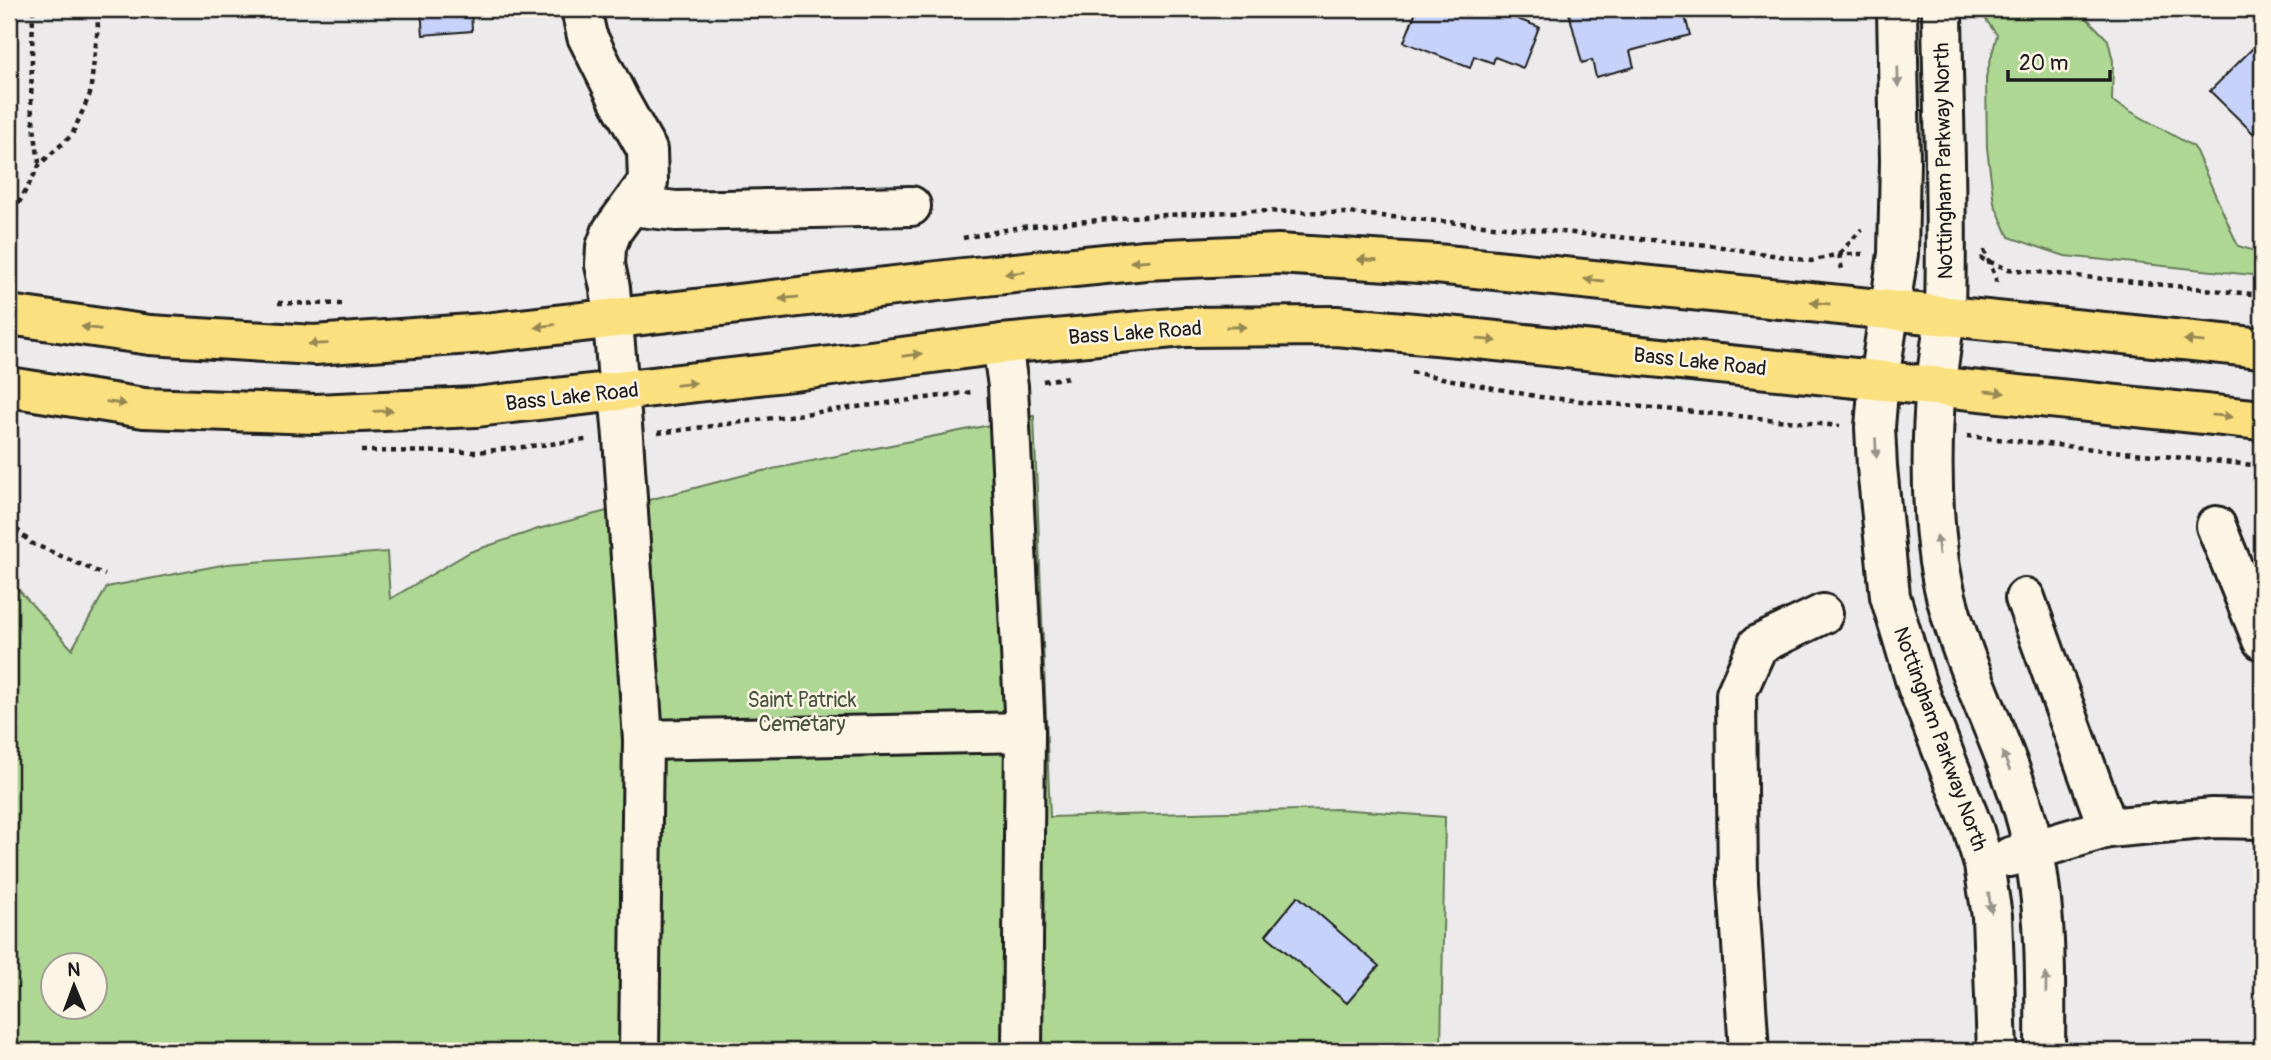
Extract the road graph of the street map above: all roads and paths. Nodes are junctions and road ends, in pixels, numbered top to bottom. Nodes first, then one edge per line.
1 (33, 9) edge
2 (96, 9) edge
3 (581, 9) edge
4 (1896, 9) edge
5 (1942, 9) edge
6 (40, 164) junction
7 (631, 206) junction
8 (911, 206) dead end
9 (9, 221) edge
10 (1989, 261) dead end
11 (2262, 295) edge
12 (272, 303) dead end
13 (355, 304) dead end
14 (1888, 309) junction
15 (1944, 315) junction
16 (26, 318) edge
17 (612, 319) junction
18 (1002, 344) junction
19 (2262, 348) edge
20 (1403, 371) dead end
21 (1079, 376) dead end
22 (1879, 380) junction
23 (1038, 382) dead end
24 (1936, 386) junction
25 (16, 389) edge
26 (979, 391) dead end
27 (619, 392) junction
28 (2262, 420) edge
29 (1817, 424) dead end
30 (647, 434) dead end
31 (1984, 438) dead end
32 (2262, 466) edge
33 (9, 522) edge
34 (2216, 526) dead end
35 (105, 575) dead end
36 (2025, 598) dead end
37 (1823, 614) dead end
38 (2262, 640) edge
39 (1025, 732) junction
40 (643, 740) junction
41 (2262, 819) edge
42 (2108, 828) junction
43 (2035, 850) junction
44 (1984, 865) junction
45 (639, 1051) edge
46 (1022, 1051) edge
47 (1749, 1051) edge
48 (1997, 1051) edge
49 (2045, 1051) edge

1 - 6 path
2 - 6 path
3 - 7 street
4 -> 14 street, Nottingham Parkway North
5 - 15 street, Nottingham Parkway North
6 - 9 path
7 - 8 street
7 - 17 street
10 - 11 path
12 - 13 path
14 - 15 main road
14 -> 17 main road
14 - 22 street, Nottingham Parkway North
19 -> 15 main road
15 - 24 street, Nottingham Parkway North
17 -> 16 main road
17 - 27 street
18 -> 22 main road, Bass Lake Road
27 -> 18 main road, Bass Lake Road
18 - 39 street
20 - 29 path
21 - 23 path
22 - 24 main road, Bass Lake Road
22 -> 44 street, Nottingham Parkway North
24 -> 28 main road, Bass Lake Road
43 -> 24 street, Nottingham Parkway North
25 -> 27 main road, Bass Lake Road
26 - 30 path
27 - 40 street
31 - 32 path
33 - 35 path
34 - 38 street
36 - 42 street
37 - 47 street
39 - 40 street
39 - 46 street
40 - 45 street
41 - 42 street
42 - 43 street
43 - 44 street
49 -> 43 street, Nottingham Parkway North
44 -> 48 street, Nottingham Parkway North

